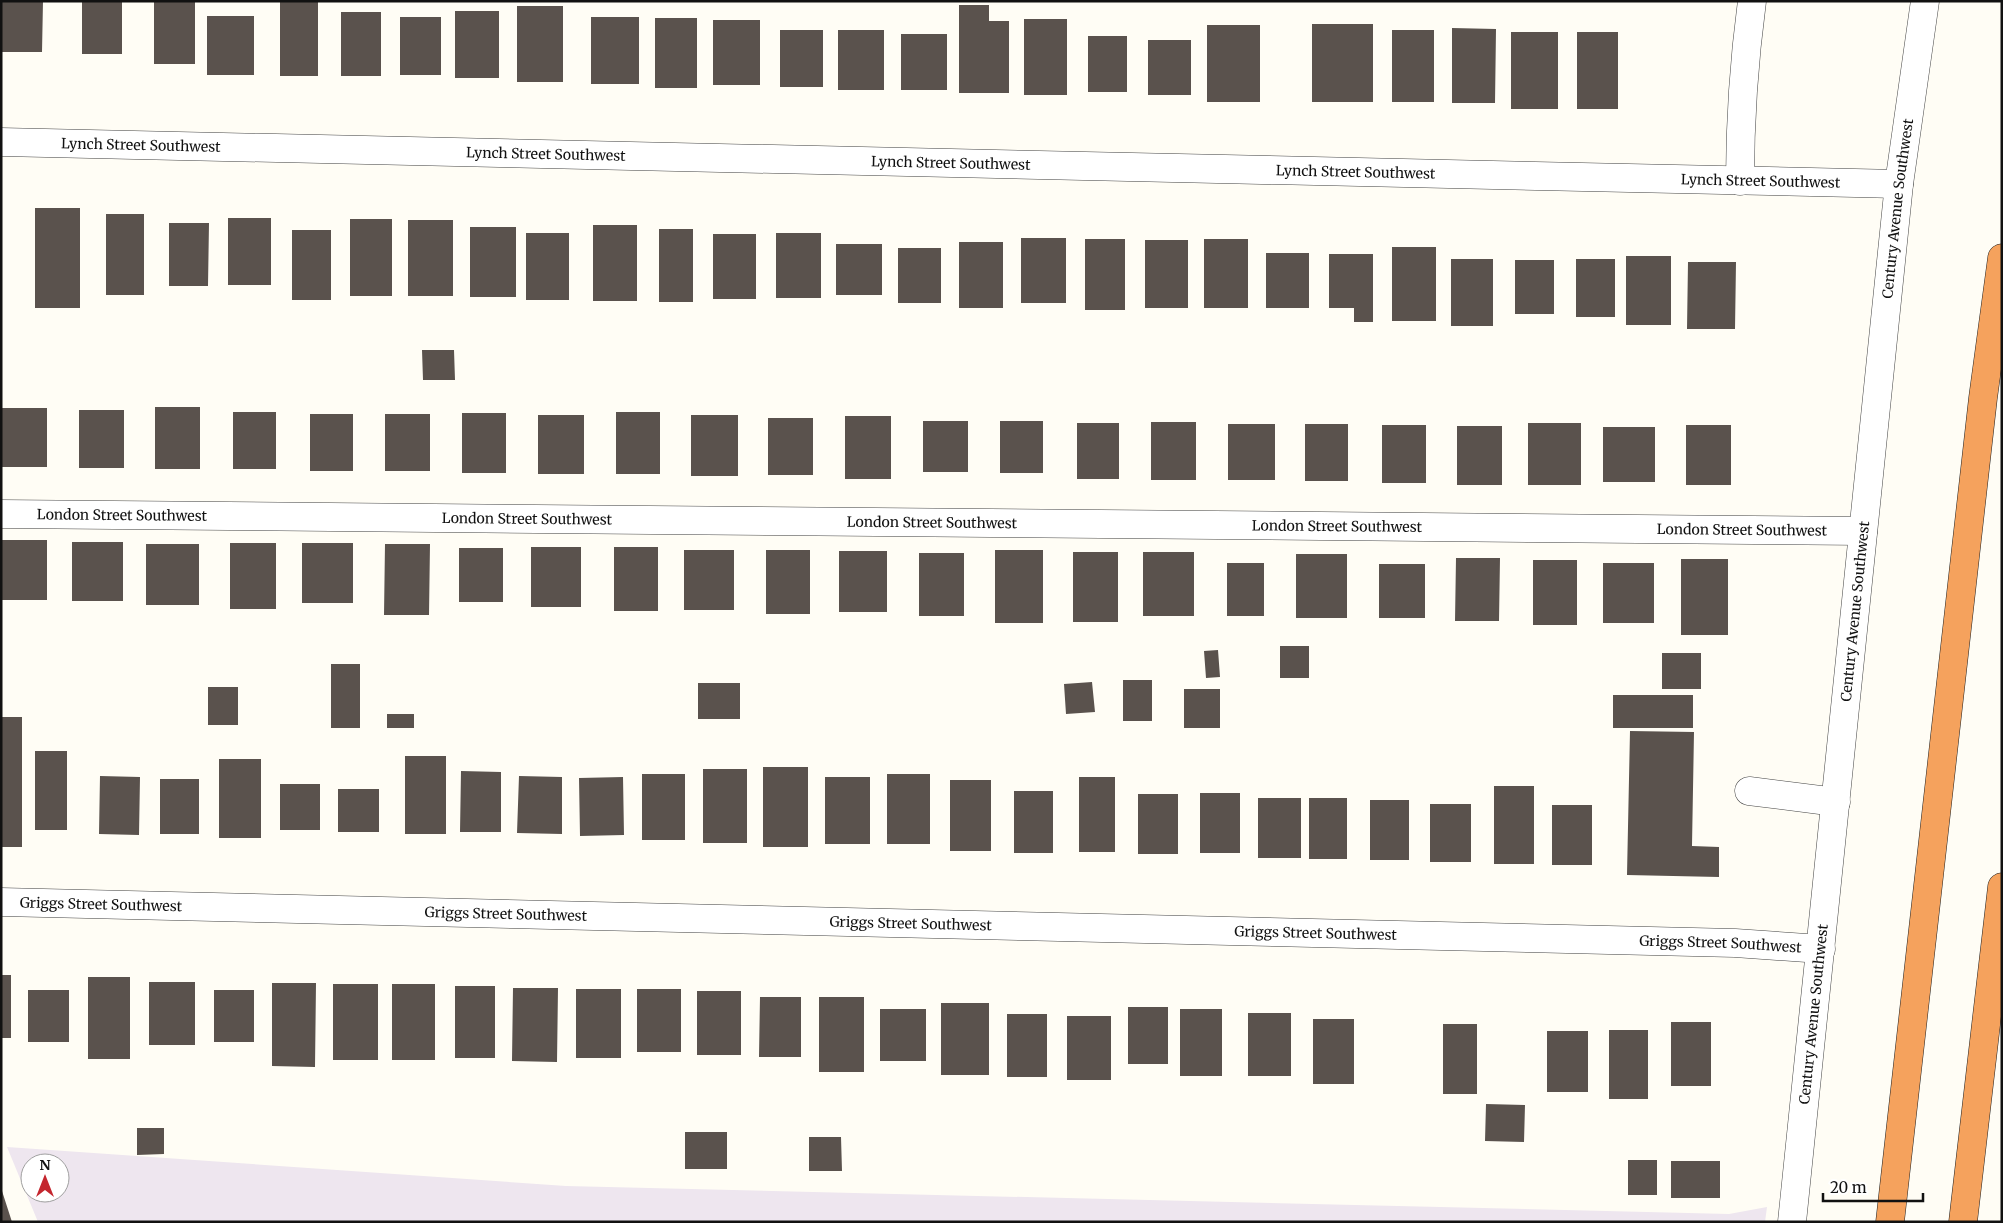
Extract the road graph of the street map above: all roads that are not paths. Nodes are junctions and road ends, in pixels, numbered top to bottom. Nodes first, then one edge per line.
1 (1752, 1) edge
2 (1925, 1) edge
3 (1, 142) edge
4 (1740, 181) junction
5 (1899, 184) junction
6 (2002, 258) edge
7 (1, 514) edge
8 (1863, 531) junction
9 (1749, 791) dead end
10 (1836, 802) junction
11 (2002, 887) edge
12 (1, 902) edge
13 (1821, 949) junction
14 (1792, 1222) edge
15 (1890, 1222) edge
16 (1963, 1222) edge

1 - 4 street
2 - 5 street, Century Avenue Southwest
3 - 4 street, Lynch Street Southwest
4 - 5 street, Lynch Street Southwest
5 - 8 street, Century Avenue Southwest
6 - 15 highway
7 - 8 street, London Street Southwest
8 - 10 street, Century Avenue Southwest
9 - 10 street
10 - 13 street, Century Avenue Southwest
11 - 16 highway
12 - 13 street, Griggs Street Southwest
13 - 14 street, Century Avenue Southwest

